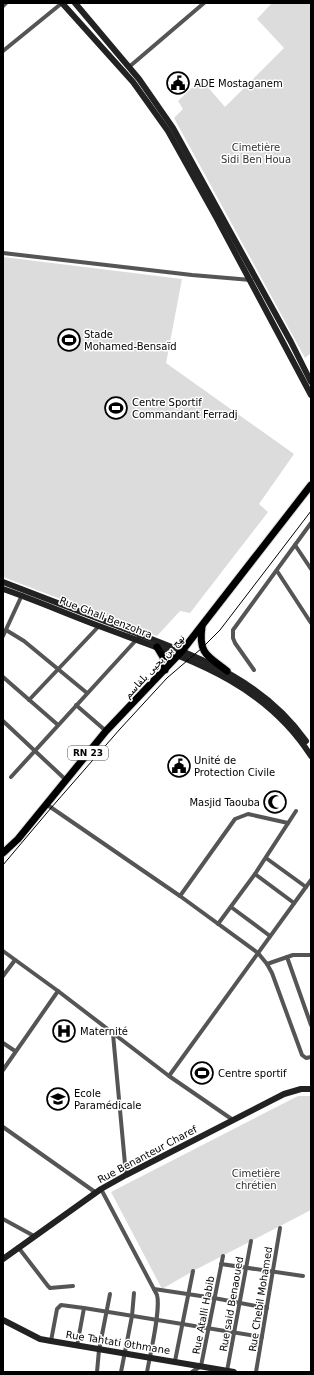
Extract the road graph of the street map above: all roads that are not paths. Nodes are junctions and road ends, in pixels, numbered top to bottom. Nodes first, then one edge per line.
1 (6, 3) edge
2 (62, 3) edge
3 (75, 3) edge
4 (204, 3) edge
5 (3, 6) edge
6 (3, 51) edge
7 (130, 67) junction
8 (3, 253) edge
9 (256, 279) junction
10 (249, 281) junction
11 (311, 382) edge
12 (311, 395) edge
13 (311, 485) edge
14 (311, 522) edge
15 (295, 545) junction
16 (311, 569) edge
17 (277, 571) junction
18 (3, 582) edge
19 (3, 589) edge
20 (23, 593) junction
21 (311, 623) edge
22 (99, 626) junction
23 (202, 627) junction
24 (6, 630) junction
25 (3, 636) edge
26 (139, 637) junction
27 (157, 647) junction
28 (180, 653) junction
29 (58, 669) junction
30 (165, 670) junction
31 (254, 670) dead end
32 (227, 671) junction
33 (3, 677) edge
34 (87, 693) junction
35 (29, 700) junction
36 (76, 705) junction
37 (3, 721) edge
38 (58, 725) junction
39 (106, 731) junction
40 (311, 749) edge
41 (35, 751) junction
42 (311, 756) edge
43 (11, 777) dead end
44 (66, 780) junction
45 (46, 804) junction
46 (296, 811) dead end
47 (288, 823) junction
48 (3, 853) edge
49 (266, 858) junction
50 (255, 874) junction
51 (311, 880) edge
52 (306, 887) junction
53 (180, 896) junction
54 (294, 903) junction
55 (231, 907) junction
56 (218, 924) junction
57 (270, 936) junction
58 (3, 951) edge
59 (258, 953) junction
60 (311, 955) edge
61 (287, 957) junction
62 (15, 960) junction
63 (267, 964) junction
64 (3, 976) edge
65 (58, 991) junction
66 (311, 1025) edge
67 (113, 1034) junction
68 (3, 1043) edge
69 (15, 1051) junction
70 (311, 1057) edge
71 (3, 1070) edge
72 (169, 1076) junction
73 (311, 1089) edge
74 (233, 1120) junction
75 (3, 1127) edge
76 (126, 1175) junction
77 (98, 1191) junction
78 (3, 1220) edge
79 (280, 1228) dead end
80 (34, 1236) junction
81 (251, 1241) dead end
82 (18, 1247) junction
83 (223, 1256) dead end
84 (3, 1259) edge
85 (221, 1264) junction
86 (246, 1268) junction
87 (194, 1271) dead end
88 (273, 1271) junction
89 (303, 1276) dead end
90 (73, 1286) dead end
91 (154, 1289) junction
92 (134, 1293) dead end
93 (110, 1294) dead end
94 (189, 1294) junction
95 (214, 1298) junction
96 (240, 1303) junction
97 (84, 1308) junction
98 (267, 1308) junction
99 (107, 1312) junction
100 (132, 1316) junction
101 (3, 1320) edge
102 (156, 1320) junction
103 (182, 1324) junction
104 (208, 1328) junction
105 (234, 1333) junction
106 (262, 1337) junction
107 (51, 1342) junction
108 (77, 1346) junction
109 (99, 1350) junction
110 (125, 1354) junction
111 (149, 1358) junction
112 (174, 1361) junction
113 (201, 1366) junction
114 (231, 1371) edge
115 (97, 1372) edge
116 (121, 1372) edge
117 (147, 1372) edge
118 (192, 1372) edge
119 (256, 1372) edge

1 - 5 street
2 - 6 street
2 - 10 main road
3 - 7 main road
4 - 7 street
7 - 9 main road
8 - 10 street
9 - 10 street
9 - 11 main road
10 - 12 main road
13 - 23 main road, نهج بن يحيى بلقاسم / RN 23
14 - 15 street
15 - 16 street
15 - 17 street
17 - 21 street
17 - 31 street
18 - 20 main road, Rue Ghali Benzohra
19 - 20 main road, Rue Ghali Benzohra
20 - 22 main road, Rue Ghali Benzohra
20 - 24 street
20 - 26 main road, Rue Ghali Benzohra
22 - 26 main road, Rue Ghali Benzohra
22 - 29 street
23 - 28 main road, نهج بن يحيى بلقاسم / RN 23
23 - 32 main road
24 - 25 street
24 - 29 street
26 - 27 main road, Rue Ghali Benzohra
26 - 28 main road, Rue Ghali Benzohra
26 - 34 street
27 - 28 main road, Rue Ghali Benzohra
27 - 30 main road
28 - 30 main road, نهج بن يحيى بلقاسم / RN 23
28 - 32 main road, Rue Ghali Benzohra
28 - 42 main road, Rue Ghali Benzohra
29 - 34 street
29 - 35 street
30 - 39 main road, نهج بن يحيى بلقاسم / RN 23
32 - 40 main road, Rue Ghali Benzohra
33 - 35 street
34 - 36 street
35 - 38 street
36 - 38 street
36 - 39 street
37 - 41 street
38 - 41 street
39 - 44 main road, نهج بن يحيى بلقاسم / RN 23
41 - 43 street
41 - 44 street
44 - 45 main road, نهج بن يحيى بلقاسم / RN 23
45 - 48 main road, نهج بن يحيى بلقاسم / RN 23
45 - 53 street
46 - 47 street
47 - 49 street
47 - 53 street
49 - 50 street
49 - 52 street
50 - 54 street
50 - 55 street
51 - 52 street
52 - 54 street
53 - 56 street
54 - 57 street
55 - 56 street
55 - 57 street
56 - 59 street
57 - 59 street
58 - 62 street
59 - 63 street
59 - 72 street
60 - 61 street
61 - 63 street
61 - 66 street
62 - 64 street
62 - 65 street
63 - 70 street
65 - 67 street
65 - 69 street
67 - 72 street
67 - 76 street
68 - 69 street
69 - 71 street
72 - 74 street
73 - 74 main road, Rue Benanteur Charef
74 - 76 main road, Rue Benanteur Charef
75 - 77 street
76 - 77 main road, Rue Benanteur Charef
77 - 80 main road, Rue Benanteur Charef
77 - 91 street
78 - 80 street
79 - 88 street, Rue Chebil Mohamed
80 - 82 main road, Rue Benanteur Charef
81 - 86 street, Rue said Benaoued
82 - 84 main road, Rue Benanteur Charef
82 - 90 street
83 - 85 street, Rue Atalli Habib
85 - 86 street
85 - 95 street, Rue Atalli Habib
86 - 88 street
86 - 96 street, Rue said Benaoued
87 - 94 street
88 - 89 street
88 - 98 street, Rue Chebil Mohamed
91 - 94 street
91 - 102 street
92 - 100 street
93 - 99 street
94 - 95 street
94 - 103 street
95 - 96 street
95 - 104 street, Rue Atalli Habib
96 - 98 street
96 - 105 street, Rue said Benaoued
97 - 99 street
97 - 107 street
97 - 108 street
98 - 106 street, Rue Chebil Mohamed
99 - 100 street
99 - 109 street
100 - 102 street
100 - 110 street
101 - 107 main road, Rue Tahtati Othmane
102 - 103 street
102 - 111 street
103 - 104 street
103 - 112 street
104 - 105 street
104 - 113 street, Rue Atalli Habib
105 - 106 street
105 - 114 street, Rue said Benaoued
106 - 119 street, Rue Chebil Mohamed
107 - 108 main road, Rue Tahtati Othmane
108 - 109 main road, Rue Tahtati Othmane
109 - 110 main road, Rue Tahtati Othmane
109 - 115 street
110 - 111 main road, Rue Tahtati Othmane
110 - 116 street
111 - 112 main road, Rue Tahtati Othmane
111 - 117 street
112 - 113 main road, Rue Tahtati Othmane
113 - 114 main road, Rue Tahtati Othmane
113 - 118 street, Rue Atalli Habib

